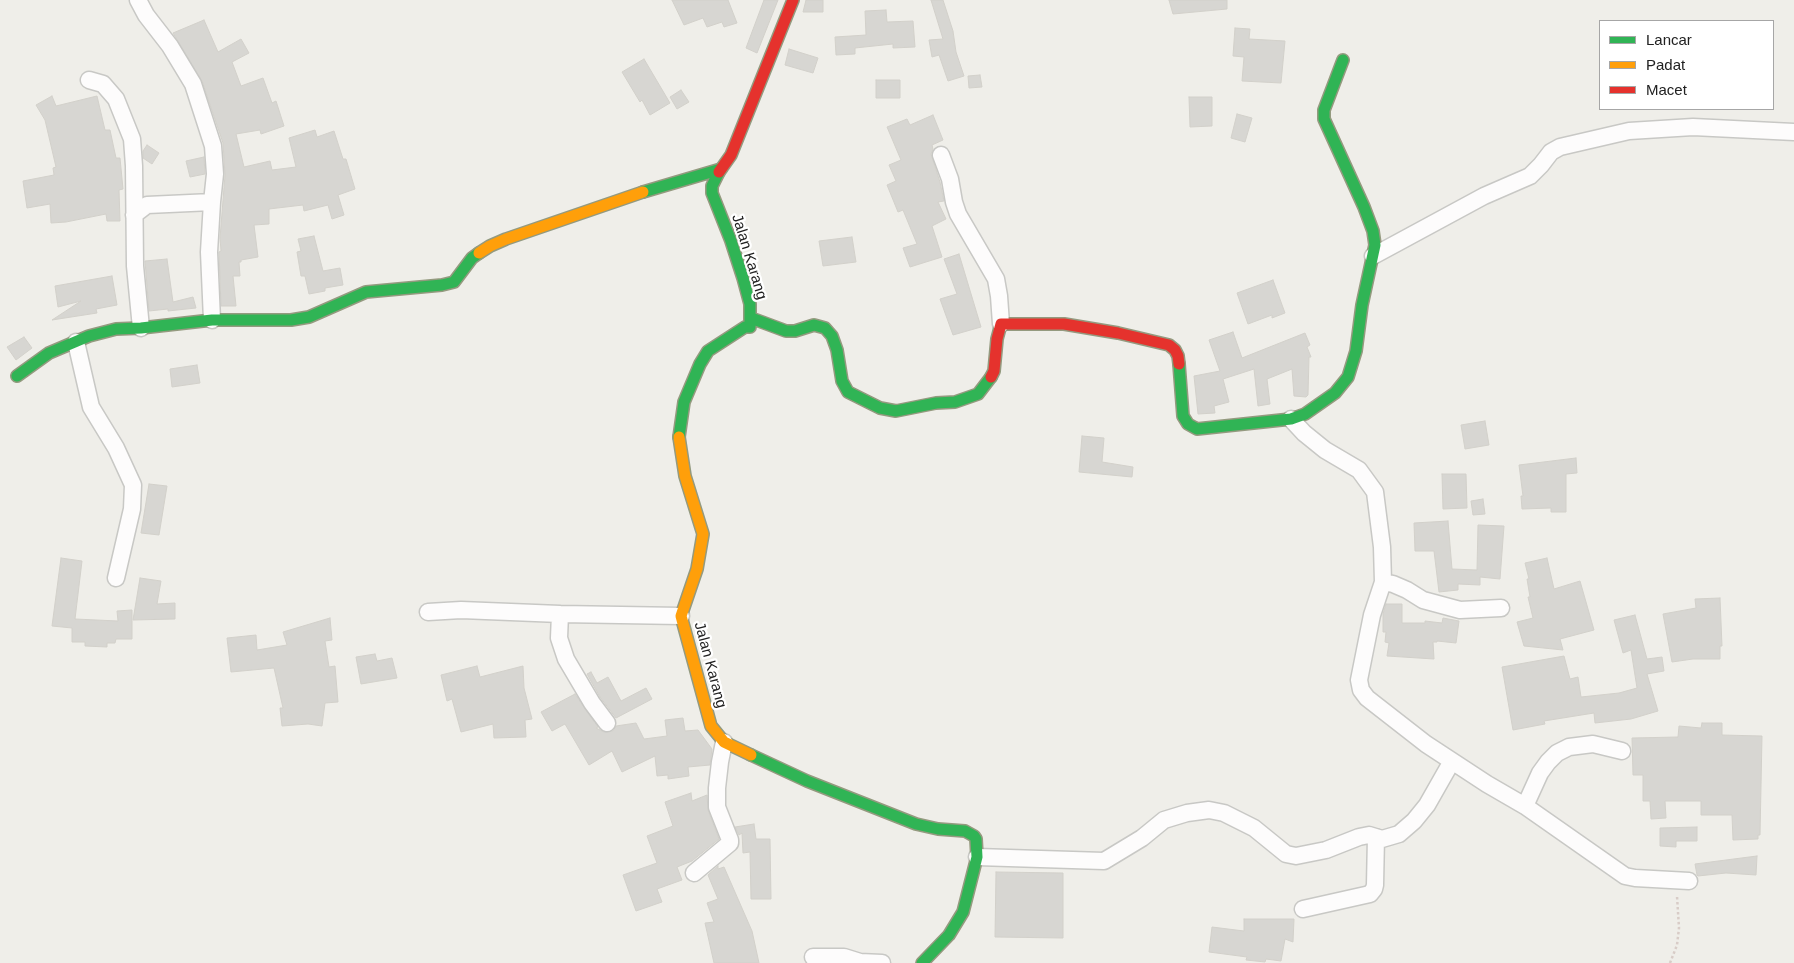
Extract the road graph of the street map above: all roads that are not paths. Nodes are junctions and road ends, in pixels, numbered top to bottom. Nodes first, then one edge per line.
1 (138, 0) edge
2 (793, 0) edge
3 (1343, 60) dead end
4 (89, 80) dead end
5 (1794, 132) edge
6 (941, 155) dead end
7 (721, 169) junction
8 (212, 202) junction
9 (134, 215) junction
10 (1373, 256) junction
11 (751, 318) junction
12 (212, 320) junction
13 (1001, 324) junction
14 (142, 328) junction
15 (76, 342) junction
16 (17, 376) dead end
17 (1291, 419) junction
18 (116, 578) dead end
19 (1382, 582) junction
20 (1501, 608) dead end
21 (428, 612) dead end
22 (560, 614) junction
23 (681, 616) junction
24 (607, 723) dead end
25 (724, 742) junction
26 (1622, 751) dead end
27 (1452, 761) junction
28 (1525, 806) junction
29 (1376, 838) junction
30 (976, 857) junction
31 (694, 873) dead end
32 (1683, 881) road end
33 (1303, 908) dead end
34 (813, 956) dead end
35 (882, 963) edge
36 (922, 963) edge

1 - 8 street
2 - 7 street, Jalan Karang
3 - 10 street
4 - 9 street
5 - 10 street
6 - 13 street
7 - 11 street, Jalan Karang
7 - 12 street
8 - 9 street
8 - 12 street
9 - 14 street
10 - 17 street
11 - 13 street
11 - 23 street, Jalan Karang
12 - 14 street
13 - 17 street
14 - 15 street
15 - 16 street
15 - 18 street
17 - 19 street
19 - 20 street
19 - 27 street
21 - 22 street
22 - 23 street
22 - 24 street
23 - 25 street, Jalan Karang
25 - 30 street
25 - 31 street
26 - 28 street
27 - 28 street
27 - 29 street
28 - 32 street
29 - 30 street
29 - 33 street
30 - 36 street
34 - 35 street

